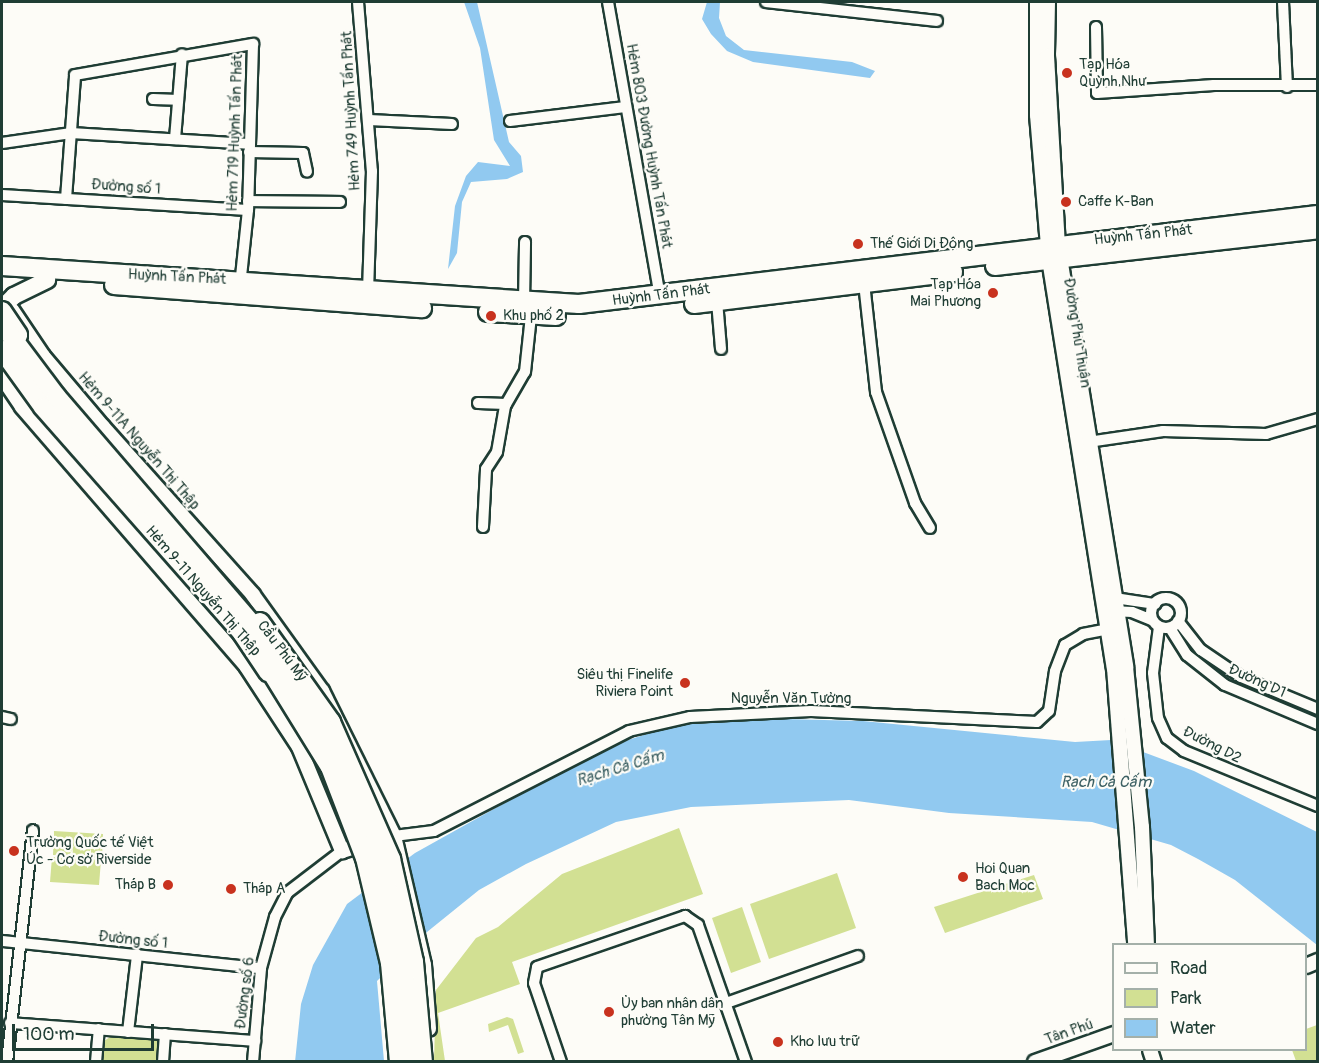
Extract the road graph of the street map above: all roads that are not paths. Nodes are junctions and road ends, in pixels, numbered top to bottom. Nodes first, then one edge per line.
1 (358, 2) edge
2 (608, 2) edge
3 (766, 2) edge
4 (1037, 2) edge
5 (1048, 2) edge
6 (1283, 2) edge
7 (937, 21) dead end
8 (1096, 27) dead end
9 (182, 54) junction
10 (1317, 85) edge
11 (1287, 87) junction
12 (153, 99) dead end
13 (178, 100) junction
14 (625, 107) junction
15 (369, 120) junction
16 (510, 121) dead end
17 (452, 124) dead end
18 (71, 132) junction
19 (175, 139) junction
20 (2, 143) edge
21 (249, 148) junction
22 (307, 172) dead end
23 (2, 195) edge
24 (66, 199) junction
25 (340, 202) dead end
26 (248, 206) junction
27 (1317, 214) edge
28 (1317, 229) edge
29 (525, 242) dead end
30 (1054, 252) junction
31 (4, 268) edge
32 (48, 275) junction
33 (862, 277) junction
34 (239, 288) junction
35 (368, 292) junction
36 (668, 299) junction
37 (394, 300) junction
38 (717, 301) junction
39 (3, 308) edge
40 (527, 309) junction
41 (2, 324) edge
42 (2, 345) edge
43 (721, 349) dead end
44 (2, 350) edge
45 (2, 377) edge
46 (478, 403) dead end
47 (506, 404) junction
48 (1317, 419) edge
49 (1088, 442) junction
50 (483, 526) dead end
51 (930, 528) dead end
52 (1108, 597) junction
53 (1155, 604) junction
54 (1111, 611) junction
55 (1165, 624) junction
56 (1108, 629) junction
57 (1120, 668) junction
58 (1317, 709) edge
59 (1317, 724) edge
60 (1317, 806) edge
61 (33, 830) dead end
62 (399, 836) junction
63 (342, 851) junction
64 (1142, 911) junction
65 (2, 941) edge
66 (18, 943) junction
67 (1136, 943) edge
68 (1147, 943) edge
69 (137, 955) junction
70 (858, 956) dead end
71 (261, 968) junction
72 (726, 1003) junction
73 (10, 1023) junction
74 (99, 1029) junction
75 (128, 1032) junction
76 (165, 1034) junction
77 (1112, 1034) edge
78 (255, 1041) junction
79 (7, 1062) edge
80 (96, 1062) edge
81 (163, 1062) edge
82 (253, 1062) edge
83 (394, 1062) edge
84 (399, 1062) edge
85 (411, 1062) edge
86 (423, 1062) edge
87 (431, 1062) edge
88 (561, 1062) edge
89 (746, 1062) edge
90 (1035, 1062) edge

1 - 15 street, Hẻm 749 Huỳnh Tấn Phát
2 - 14 street, Hẻm 803 Đường Huỳnh Tấn Phát
3 - 7 street
4 - 30 street, Đường Phú Thuận
5 - 30 street, Đường Phú Thuận
6 - 11 street
8 - 11 street
9 - 13 street
9 - 18 street, Hẻm 719 Huỳnh Tấn Phát
9 - 21 street, Hẻm 719 Huỳnh Tấn Phát
10 - 11 street
12 - 13 street
13 - 19 street
14 - 16 street
14 - 36 street, Hẻm 803 Đường Huỳnh Tấn Phát
15 - 17 street
15 - 35 street, Hẻm 749 Huỳnh Tấn Phát
18 - 19 street
18 - 20 street
18 - 24 street
19 - 21 street
21 - 22 street
21 - 26 street, Hẻm 719 Huỳnh Tấn Phát
23 - 24 street, Đường số 1
24 - 26 street, Đường số 1
25 - 26 street, Đường số 1
26 - 34 street, Hẻm 719 Huỳnh Tấn Phát
27 - 30 main road, Huỳnh Tấn Phát
28 - 30 main road, Huỳnh Tấn Phát
29 - 40 street
30 - 33 main road, Huỳnh Tấn Phát
30 - 49 street, Đường Phú Thuận
30 - 52 street, Đường Phú Thuận
31 - 32 main road, Huỳnh Tấn Phát
32 - 34 main road, Huỳnh Tấn Phát
32 - 39 main road
33 - 36 main road, Huỳnh Tấn Phát
33 - 38 main road, Huỳnh Tấn Phát
33 - 51 street
34 - 35 main road, Huỳnh Tấn Phát
34 - 37 main road, Huỳnh Tấn Phát
35 - 37 main road, Huỳnh Tấn Phát
36 - 38 main road, Huỳnh Tấn Phát
36 - 40 main road, Huỳnh Tấn Phát
37 - 40 main road, Huỳnh Tấn Phát
38 - 43 street
39 - 62 street, Hẻm 9-11A Nguyễn Thị Thập
39 - 86 main road, Cầu Phú Mỹ, bridge
40 - 47 street
41 - 85 main road, Cầu Phú Mỹ, bridge
42 - 84 main road, Cầu Phú Mỹ, bridge
44 - 83 main road, Cầu Phú Mỹ, bridge
45 - 63 street, Hẻm 9-11 Nguyễn Thị Thập
46 - 47 street
47 - 50 street
48 - 49 street
49 - 52 street, Đường Phú Thuận
52 - 53 street
52 - 54 street, Đường Phú Thuận
53 - 55 street, Đường D2
53 - 55 street
54 - 55 street
54 - 56 street, Đường Phú Thuận
54 - 57 street, Đường Phú Thuận
55 - 58 street, Đường D1
55 - 59 street, Đường D1
55 - 60 street, Đường D2
56 - 57 street, Đường Phú Thuận
56 - 62 street, Nguyễn Văn Tưởng
57 - 64 street
61 - 66 street
62 - 63 street
62 - 87 street, Hẻm 9-11A Nguyễn Thị Thập
63 - 71 street, Đường số 6
64 - 67 street
64 - 68 street
65 - 66 street, Đường số 1
66 - 69 street, Đường số 1
66 - 73 street
69 - 71 street, Đường số 1
69 - 75 street
70 - 72 street
71 - 78 street, Đường số 6
72 - 88 street
72 - 89 street
73 - 74 street
73 - 79 street
74 - 75 street
74 - 80 street
75 - 76 street
76 - 78 street
76 - 81 street
77 - 90 street, Tân Phú
78 - 82 street, Đường số 6

